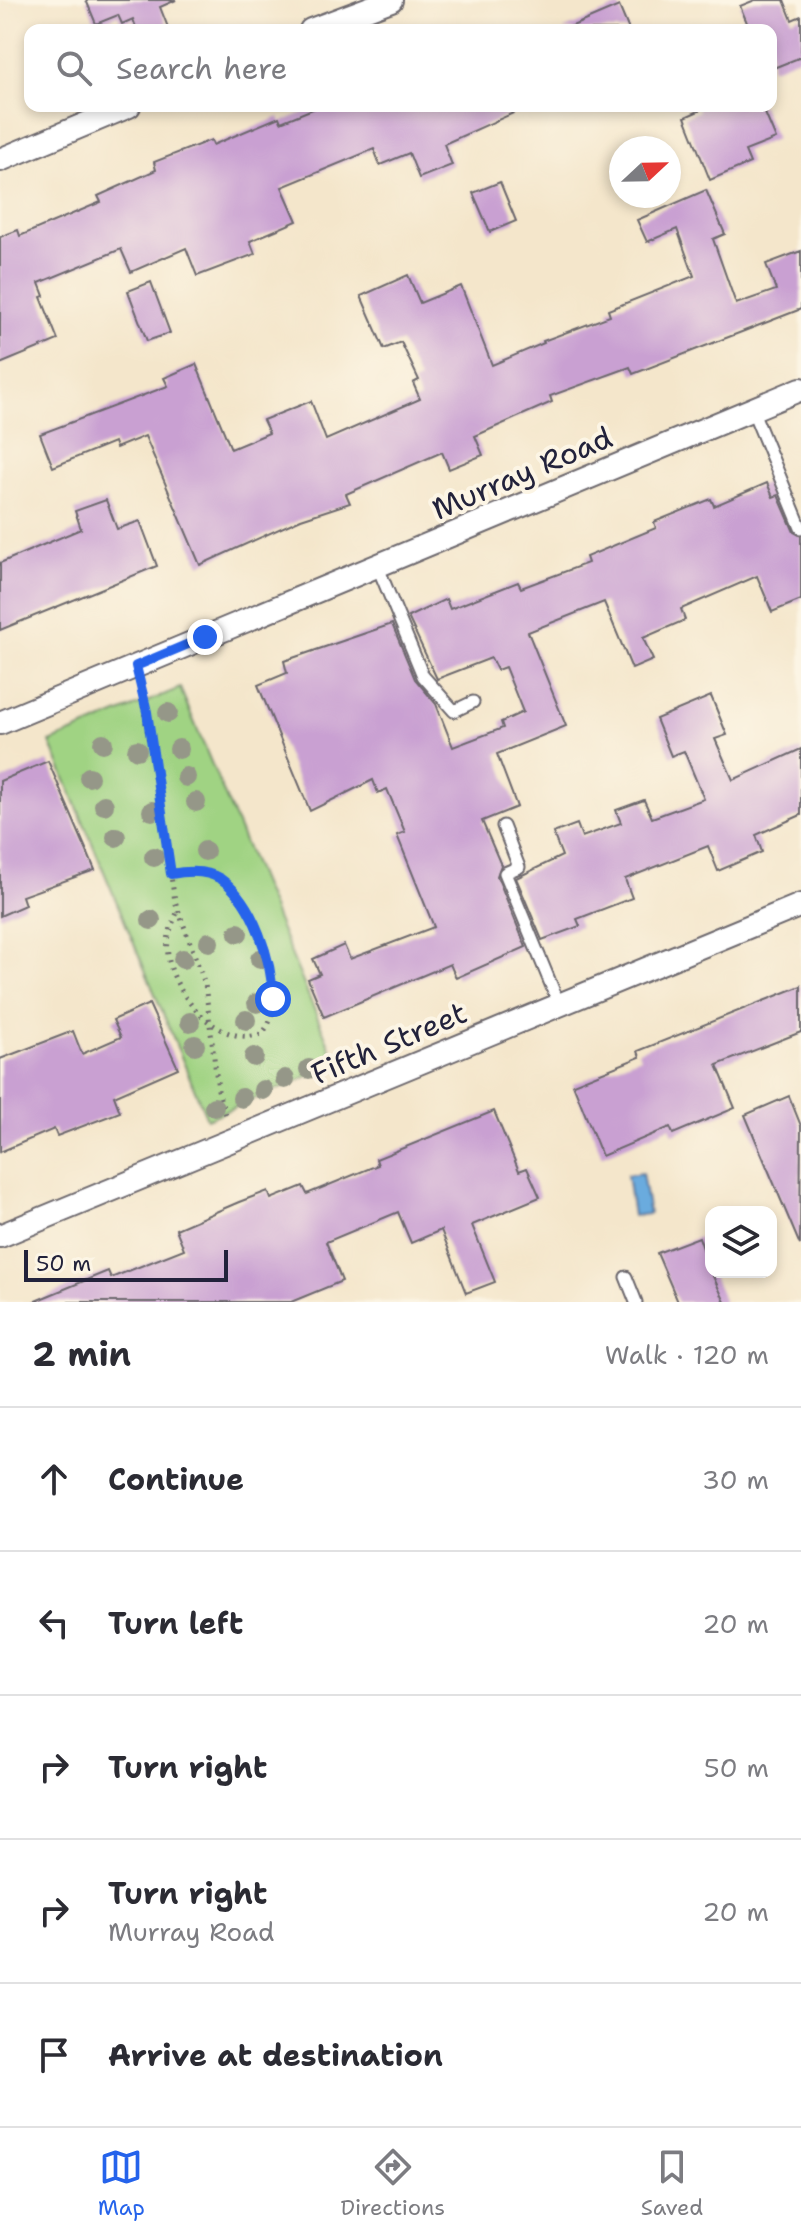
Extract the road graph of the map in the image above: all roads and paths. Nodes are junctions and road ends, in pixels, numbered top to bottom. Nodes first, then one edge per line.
1 (391, 0) edge
2 (327, 24) edge
3 (115, 112) edge
4 (0, 160) edge
5 (801, 389) edge
6 (752, 409) junction
7 (801, 528) edge
8 (377, 565) junction
9 (136, 666) junction
10 (473, 702) dead end
11 (0, 723) edge
12 (503, 826) dead end
13 (171, 874) junction
14 (801, 905) edge
15 (178, 912) junction
16 (559, 1004) junction
17 (209, 1021) junction
18 (233, 1140) junction
19 (0, 1236) edge
20 (626, 1277) dead end
21 (636, 1302) edge

1 - 2 street
3 - 4 street
5 - 6 street, Murray Road
6 - 7 lane
6 - 8 street, Murray Road
8 - 9 street, Murray Road
8 - 10 lane
9 - 11 street, Murray Road
9 - 13 path
12 - 16 lane
13 - 15 path
13 - 17 path
14 - 16 street, Fifth Street
15 - 17 path
15 - 17 path
16 - 18 street, Fifth Street
17 - 18 path
18 - 19 street, Fifth Street
20 - 21 lane

